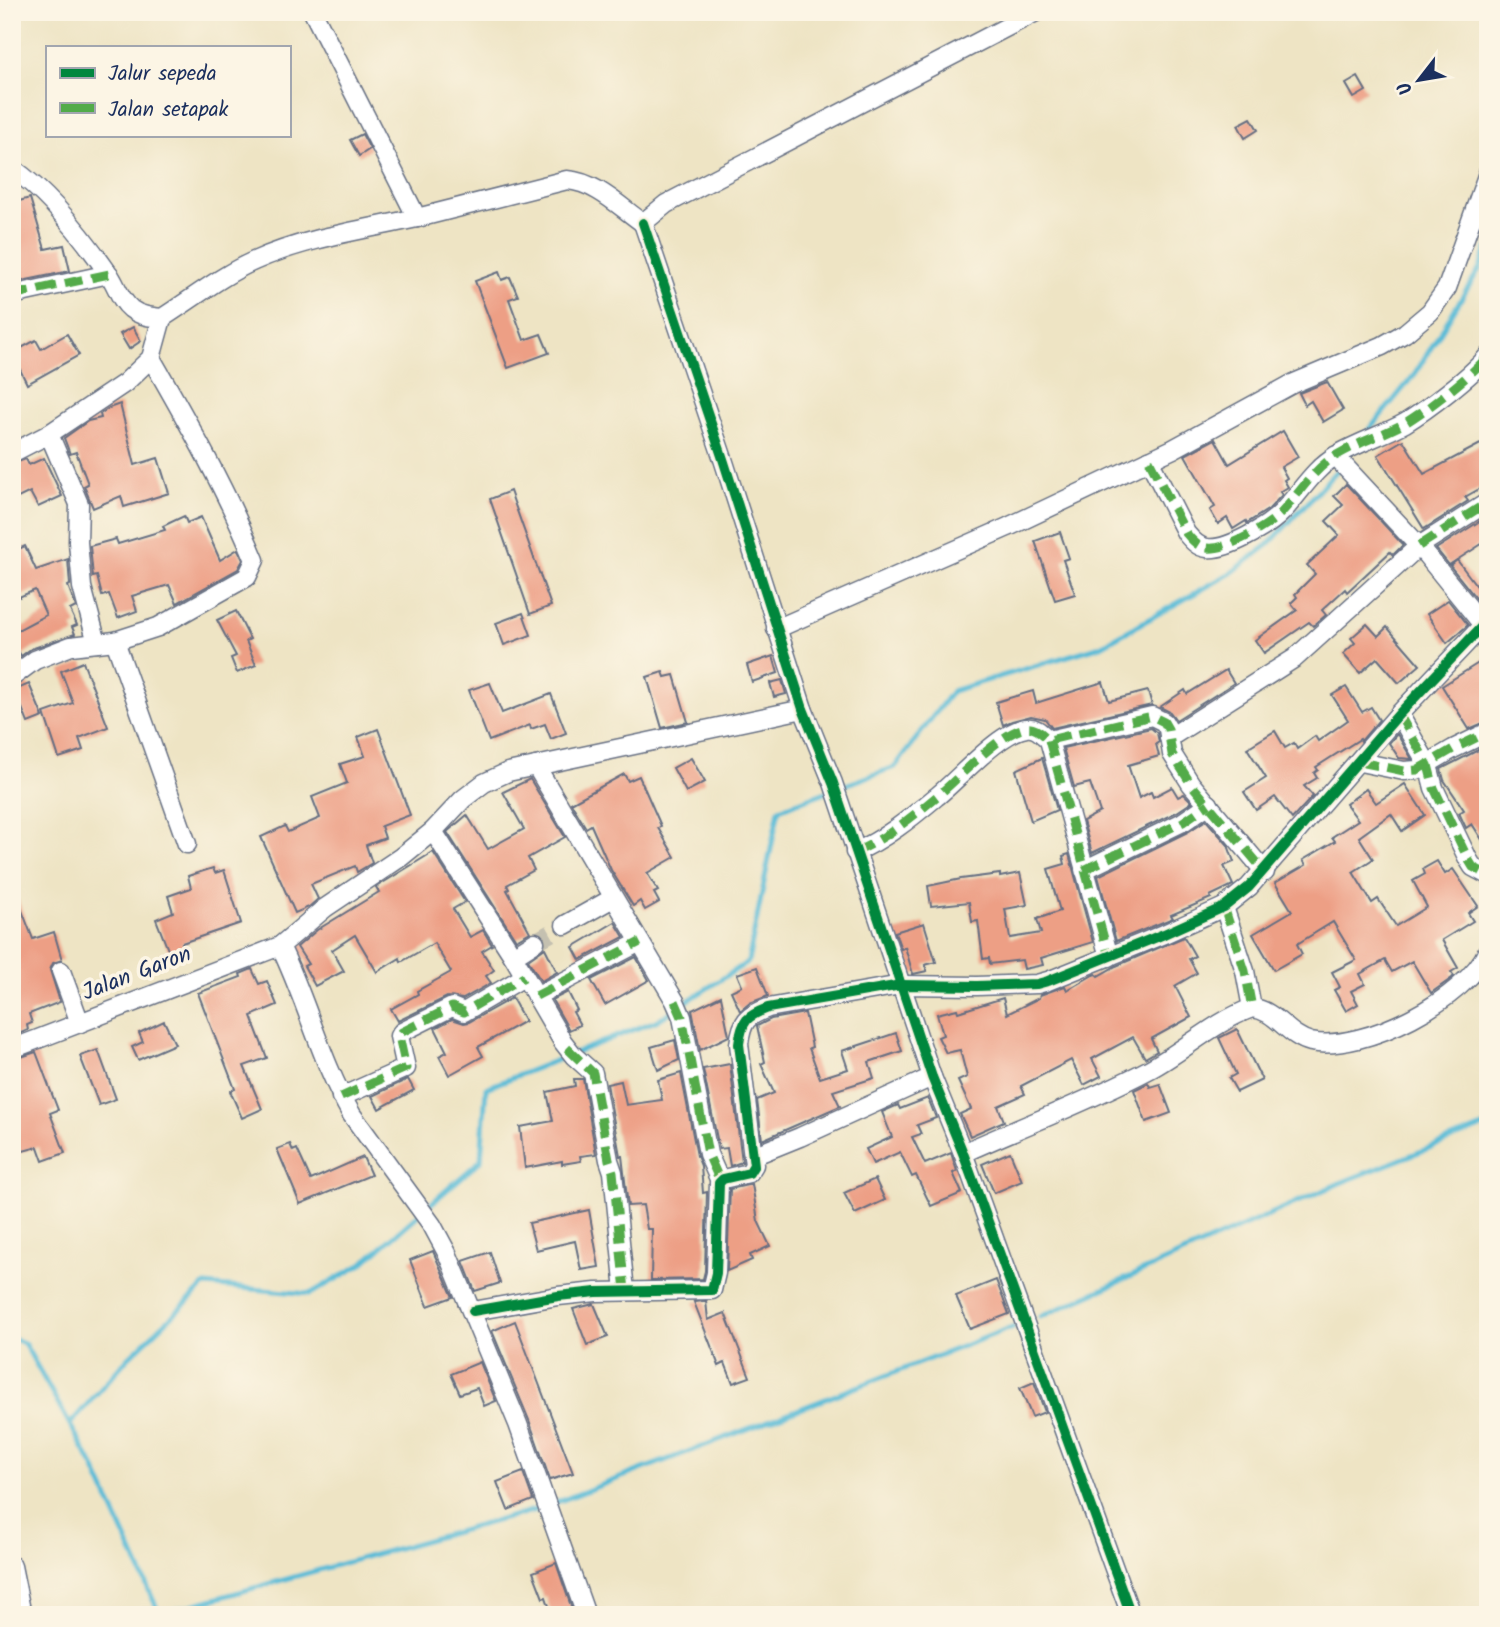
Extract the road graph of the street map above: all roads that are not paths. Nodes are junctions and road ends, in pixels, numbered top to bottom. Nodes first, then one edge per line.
1 (313, 12) edge
2 (1036, 12) edge
3 (12, 168) edge
4 (1488, 173) edge
5 (417, 218) junction
6 (643, 223) junction
7 (109, 274) junction
8 (12, 295) edge
9 (162, 318) junction
10 (1488, 356) edge
11 (151, 359) junction
12 (49, 434) junction
13 (12, 453) edge
14 (1335, 456) junction
15 (1149, 460) junction
16 (1488, 502) edge
17 (1419, 546) junction
18 (1486, 622) edge
19 (776, 629) junction
20 (115, 640) junction
21 (97, 643) junction
22 (12, 677) edge
23 (803, 709) junction
24 (1399, 714) junction
25 (1488, 732) edge
26 (1169, 738) junction
27 (1049, 740) junction
28 (1360, 762) junction
29 (1428, 765) junction
30 (536, 766) junction
31 (1209, 804) junction
32 (433, 831) junction
33 (187, 844) dead end
34 (855, 852) junction
35 (1084, 870) junction
36 (1265, 872) junction
37 (1488, 875) edge
38 (613, 898) junction
39 (1224, 907) junction
40 (565, 925) tunnel mouth
41 (535, 942) tunnel mouth
42 (640, 942) junction
43 (280, 946) junction
44 (1488, 950) edge
45 (513, 956) junction
46 (1108, 957) junction
47 (61, 971) dead end
48 (524, 977) junction
49 (901, 985) junction
50 (536, 996) junction
51 (1252, 1008) junction
52 (80, 1023) junction
53 (12, 1049) edge
54 (932, 1077) junction
55 (341, 1097) junction
56 (962, 1153) junction
57 (753, 1156) junction
58 (720, 1181) junction
59 (625, 1292) junction
60 (473, 1311) junction
61 (12, 1566) edge
62 (22, 1615) edge
63 (586, 1615) edge
64 (1131, 1615) edge

1 - 5 street
2 - 6 street
3 - 7 street
4 - 15 street
5 - 6 street
5 - 9 street
6 - 19 street
7 - 8 street
7 - 9 street
9 - 11 street
10 - 14 street
11 - 12 street
11 - 20 street
12 - 13 street
12 - 21 street
14 - 15 street
14 - 17 street
15 - 19 street
16 - 17 street
17 - 18 street
17 - 26 street
18 - 24 street
19 - 23 street
20 - 21 street
20 - 33 street
21 - 22 street
23 - 30 street, Jalan Garon
23 - 34 street
24 - 28 street
24 - 29 street
25 - 29 street
26 - 27 street
26 - 31 street
27 - 34 street
27 - 35 street
28 - 29 street
28 - 36 street
29 - 37 street
30 - 32 street, Jalan Garon
30 - 38 street
31 - 35 street
31 - 36 street
32 - 43 street, Jalan Garon
32 - 45 street
34 - 49 street
35 - 46 street
36 - 39 street
38 - 40 street
38 - 42 street
39 - 46 street
39 - 51 street
41 - 45 street
42 - 50 street
42 - 58 street
43 - 52 street, Jalan Garon
43 - 55 street
44 - 51 street
45 - 48 street
46 - 49 street
47 - 52 street
48 - 50 street
48 - 55 street
49 - 54 street
49 - 57 street
50 - 59 street
51 - 56 street
52 - 53 street, Jalan Garon
54 - 56 street
54 - 57 street
55 - 60 street
56 - 64 street
57 - 58 street
58 - 59 street
59 - 60 street
60 - 63 street
61 - 62 street

